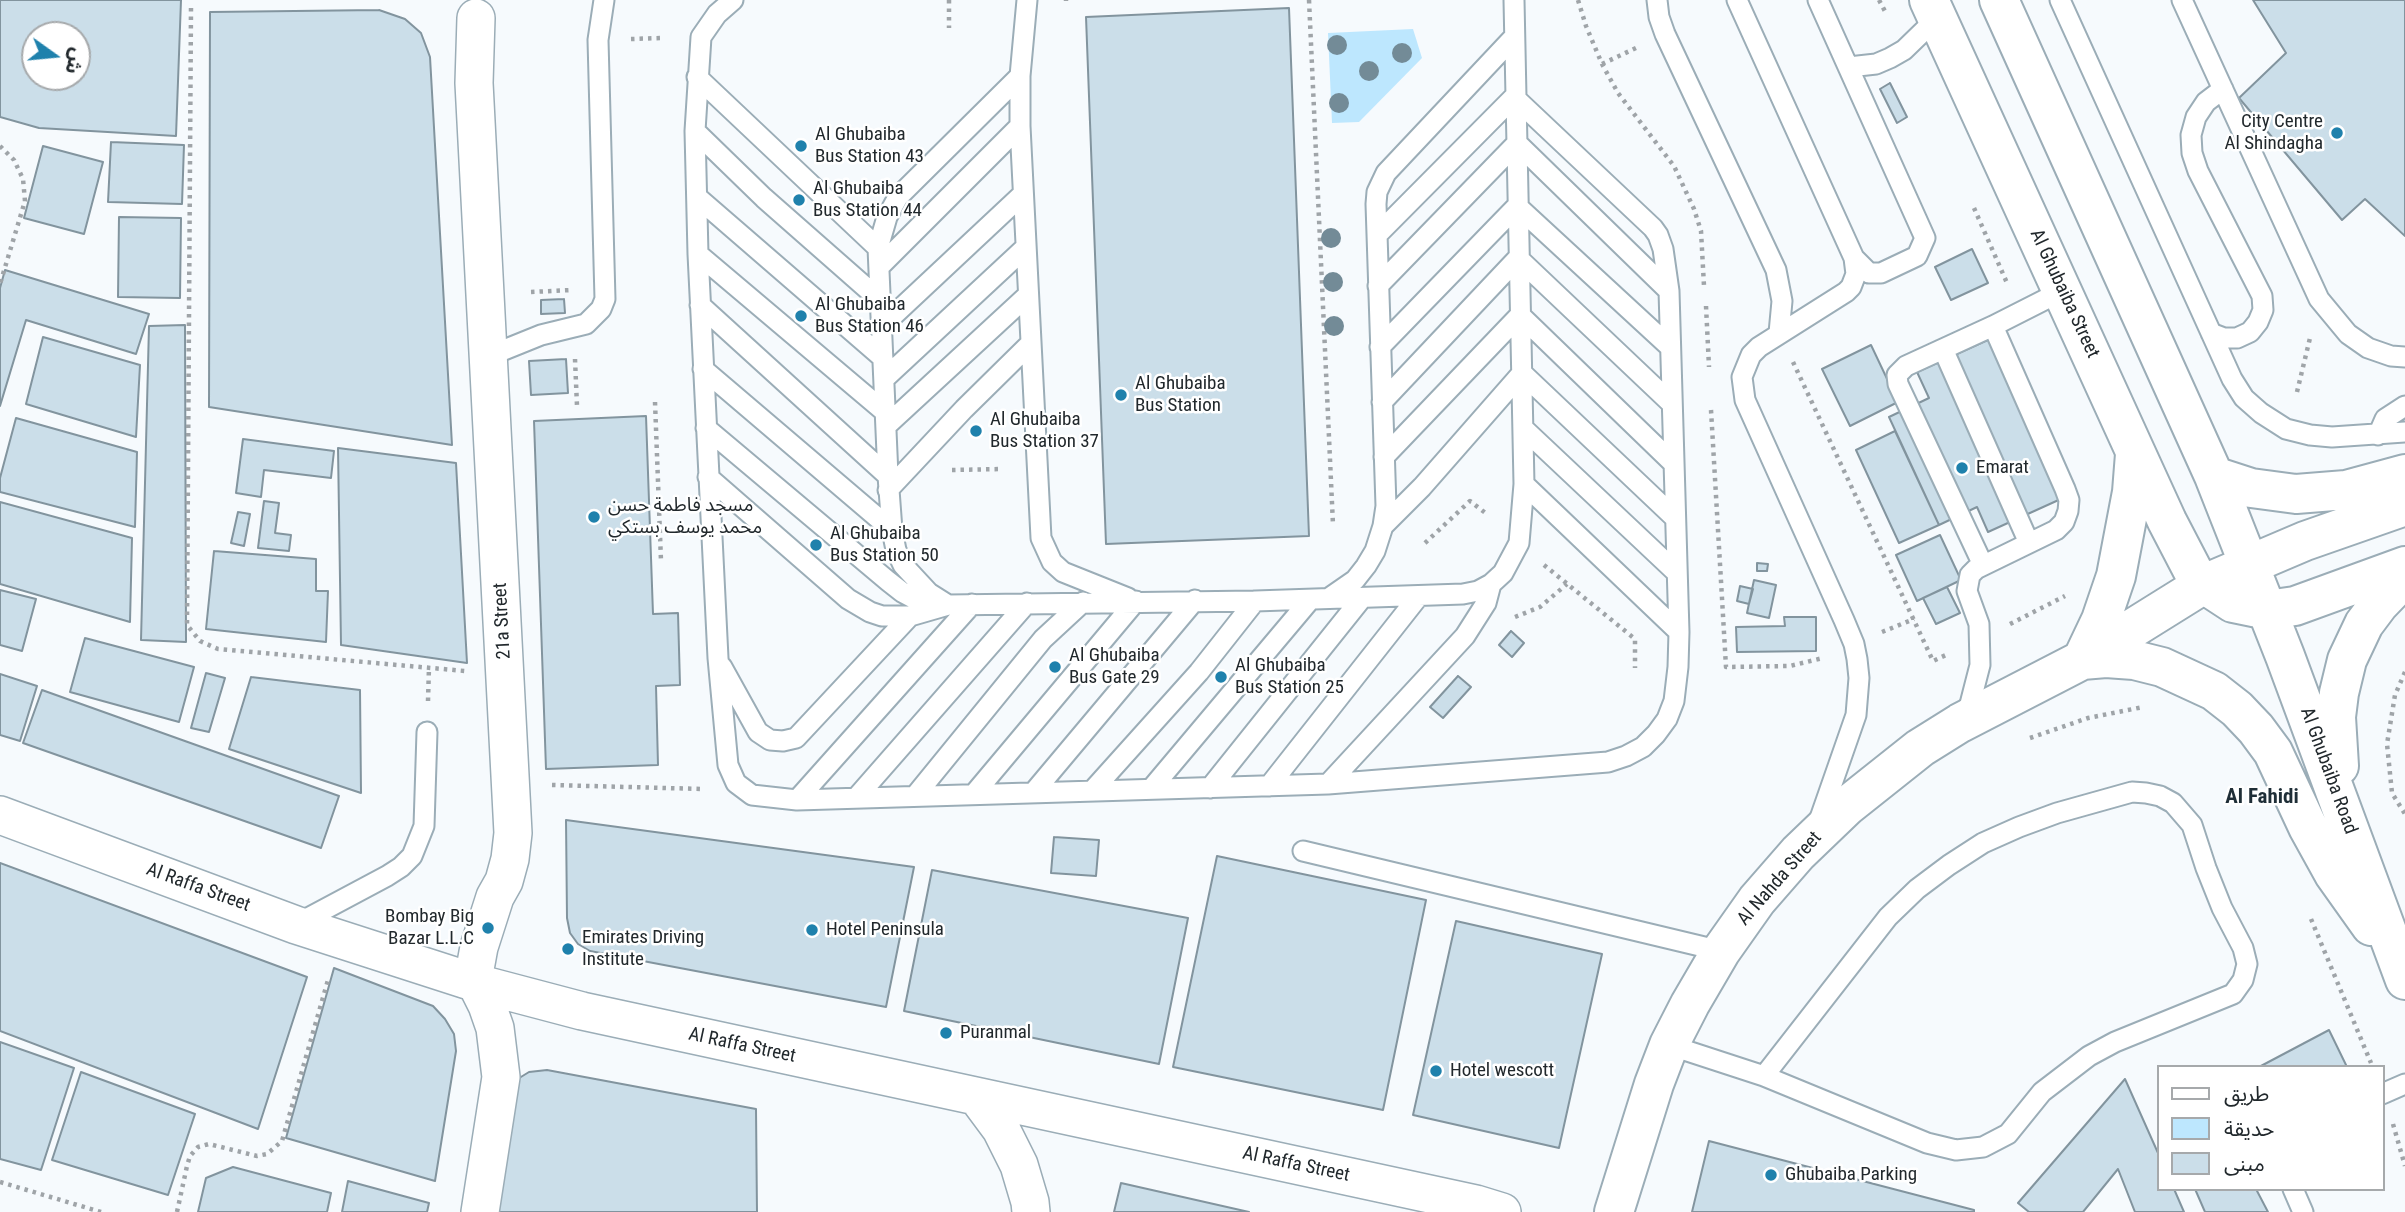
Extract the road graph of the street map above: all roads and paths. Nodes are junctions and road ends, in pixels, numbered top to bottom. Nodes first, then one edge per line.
1 (604, 0) edge
2 (733, 0) edge
3 (949, 0) edge
4 (1027, 0) edge
5 (1309, 0) edge
6 (1514, 0) edge
7 (1657, 0) edge
8 (1737, 0) edge
9 (1818, 0) edge
10 (1999, 0) edge
11 (2060, 0) edge
12 (2182, 0) edge
13 (475, 6) edge
14 (191, 8) dead end
15 (1933, 9) edge
16 (949, 28) dead end
17 (1514, 37) junction
18 (1849, 68) junction
19 (1020, 76) junction
20 (697, 77) junction
21 (2223, 89) junction
22 (1514, 97) junction
23 (1020, 126) junction
24 (695, 131) junction
25 (1517, 143) junction
26 (0, 146) edge
27 (1023, 194) junction
28 (697, 197) junction
29 (1517, 206) junction
30 (1377, 234) junction
31 (1026, 247) junction
32 (698, 254) junction
33 (879, 258) junction
34 (1518, 258) junction
35 (1854, 258) junction
36 (0, 284) edge
37 (1378, 286) junction
38 (2062, 290) junction
39 (1669, 291) junction
40 (1028, 295) junction
41 (880, 300) junction
42 (701, 305) junction
43 (1520, 315) junction
44 (882, 326) junction
45 (1993, 326) junction
46 (1779, 333) junction
47 (2211, 333) junction
48 (2311, 334) dead end
49 (1031, 343) junction
50 (1670, 346) junction
51 (1380, 347) junction
52 (1943, 349) junction
53 (489, 356) junction
54 (2405, 357) edge
55 (883, 358) junction
56 (703, 369) junction
57 (1522, 373) junction
58 (884, 379) junction
59 (2297, 392) dead end
60 (655, 402) dead end
61 (1382, 402) junction
62 (1672, 404) junction
63 (2405, 406) edge
64 (885, 419) junction
65 (706, 428) junction
66 (1523, 428) junction
67 (2405, 432) edge
68 (2378, 435) junction
69 (2135, 451) junction
70 (1384, 457) junction
71 (1673, 463) junction
72 (2405, 474) edge
73 (2214, 476) junction
74 (708, 477) junction
75 (888, 483) junction
76 (1524, 484) junction
77 (2405, 506) edge
78 (1675, 518) junction
79 (1333, 525) dead end
80 (1383, 526) junction
81 (892, 530) junction
82 (2029, 543) junction
83 (661, 561) dead end
84 (2249, 564) junction
85 (1983, 565) junction
86 (2405, 566) edge
87 (1677, 573) junction
88 (2405, 577) edge
89 (1492, 584) junction
90 (2204, 584) junction
91 (1418, 597) junction
92 (1362, 598) junction
93 (1319, 599) junction
94 (1195, 600) junction
95 (1136, 601) junction
96 (1255, 601) junction
97 (1083, 602) junction
98 (1027, 603) junction
99 (971, 604) junction
100 (940, 607) junction
101 (2267, 611) junction
102 (910, 616) junction
103 (1679, 632) junction
104 (718, 658) junction
105 (2082, 660) junction
106 (466, 671) dead end
107 (2405, 674) edge
108 (2150, 706) dead end
109 (1960, 723) junction
110 (427, 732) dead end
111 (2020, 742) dead end
112 (1328, 784) junction
113 (543, 785) dead end
114 (1269, 786) junction
115 (1210, 788) junction
116 (1151, 789) junction
117 (743, 790) junction
118 (1092, 791) junction
119 (1033, 793) junction
120 (974, 794) junction
121 (915, 796) junction
122 (856, 798) junction
123 (797, 800) junction
124 (2344, 814) junction
125 (2405, 814) edge
126 (0, 815) edge
127 (1813, 838) junction
128 (1303, 851) dead end
129 (2309, 913) dead end
130 (296, 925) junction
131 (340, 938) junction
132 (1721, 951) junction
133 (2401, 970) edge
134 (476, 983) junction
135 (1669, 1045) junction
136 (2372, 1065) edge
137 (1764, 1076) junction
138 (2405, 1084) edge
139 (2384, 1093) edge
140 (978, 1098) junction
141 (0, 1182) edge
142 (2294, 1191) edge
143 (101, 1212) edge
144 (177, 1212) edge
145 (480, 1212) edge
146 (1031, 1212) edge
147 (1502, 1212) edge
148 (1614, 1212) edge
149 (2303, 1212) edge

1 - 53 lane
2 - 20 lane
3 - 16 path
4 - 19 lane
5 - 79 path
6 - 17 lane
7 - 46 lane
8 - 35 lane
9 - 18 lane
10 - 73 street
11 - 47 lane
12 - 21 lane
13 - 53 street, 21a Street
14 - 106 path
15 - 18 lane
15 - 38 street, Al Ghubaiba Street
17 - 22 lane
17 - 30 lane
18 - 35 lane
19 - 23 lane
19 - 33 lane
20 - 24 lane
20 - 33 lane
21 - 47 lane
21 - 54 lane
22 - 25 lane
22 - 30 lane
22 - 39 lane
23 - 27 lane
23 - 33 lane
24 - 28 lane
24 - 41 lane
25 - 29 lane
25 - 37 lane
25 - 39 lane
26 - 36 path
27 - 31 lane
27 - 44 lane
28 - 32 lane
28 - 55 lane
29 - 34 lane
29 - 50 lane
29 - 51 lane
30 - 37 lane
31 - 40 lane
31 - 58 lane
32 - 42 lane
32 - 64 lane
33 - 41 lane
34 - 43 lane
34 - 61 lane
34 - 62 lane
35 - 46 lane
37 - 51 lane
38 - 45 lane
38 - 69 street, Al Ghubaiba Street
39 - 50 lane
40 - 49 lane
40 - 64 lane
41 - 44 lane
42 - 56 lane
42 - 75 lane
43 - 57 lane
43 - 70 lane
43 - 71 lane
44 - 55 lane
45 - 52 lane
45 - 82 lane
46 - 127 lane
47 - 68 lane
48 - 59 path
49 - 75 lane
49 - 95 lane
50 - 62 lane
51 - 61 lane
52 - 82 lane
52 - 85 lane
53 - 134 street, 21a Street
55 - 58 lane
56 - 65 lane
56 - 81 lane
57 - 66 lane
57 - 78 lane
57 - 80 lane
58 - 64 lane
60 - 83 path
61 - 70 lane
62 - 71 lane
63 - 68 lane
64 - 75 lane
65 - 74 lane
65 - 100 lane
66 - 76 lane
66 - 87 lane
67 - 68 lane
69 - 90 street, Al Ghubaiba Street
69 - 105 street
70 - 80 lane
71 - 78 lane
72 - 73 street
73 - 84 street
74 - 102 lane
74 - 104 lane
75 - 81 lane
76 - 89 lane
76 - 103 lane
77 - 84 street
78 - 87 lane
80 - 93 lane
81 - 100 lane
82 - 85 lane
84 - 90 street
84 - 101 street, Al Ghubaiba Road
85 - 109 lane
86 - 101 street
87 - 103 lane
88 - 124 street
89 - 91 lane
89 - 112 lane
90 - 101 street
90 - 105 street, Al Nahda Street
91 - 92 lane
91 - 114 lane
92 - 93 lane
92 - 115 lane
93 - 96 lane
93 - 116 lane
94 - 95 lane
94 - 96 lane
94 - 119 lane
95 - 97 lane
95 - 120 lane
96 - 118 lane
97 - 98 lane
97 - 121 lane
98 - 99 lane
98 - 122 lane
99 - 100 lane
99 - 123 lane
100 - 102 lane
101 - 124 street, Al Ghubaiba Road
102 - 104 lane
103 - 112 lane
104 - 117 lane
105 - 109 street, Al Nahda Street
105 - 133 street
107 - 125 path
108 - 111 path
109 - 127 street, Al Nahda Street
110 - 130 lane
112 - 114 lane
113 - 117 path
114 - 115 lane
115 - 116 lane
116 - 118 lane
117 - 123 lane
118 - 119 lane
119 - 120 lane
120 - 121 lane
121 - 122 lane
122 - 123 lane
124 - 133 street, Al Ghubaiba Road
126 - 130 street, Al Raffa Street
127 - 132 street, Al Nahda Street
128 - 132 lane
129 - 136 path
130 - 131 street, Al Raffa Street
131 - 134 street, Al Raffa Street
131 - 144 path
132 - 135 street, Al Nahda Street
134 - 140 street, Al Raffa Street
134 - 145 street, 21a Street
135 - 137 lane
135 - 148 street, Al Nahda Street
137 - 137 lane
138 - 139 lane
140 - 146 street
140 - 147 street, Al Raffa Street
141 - 143 path
142 - 149 lane

